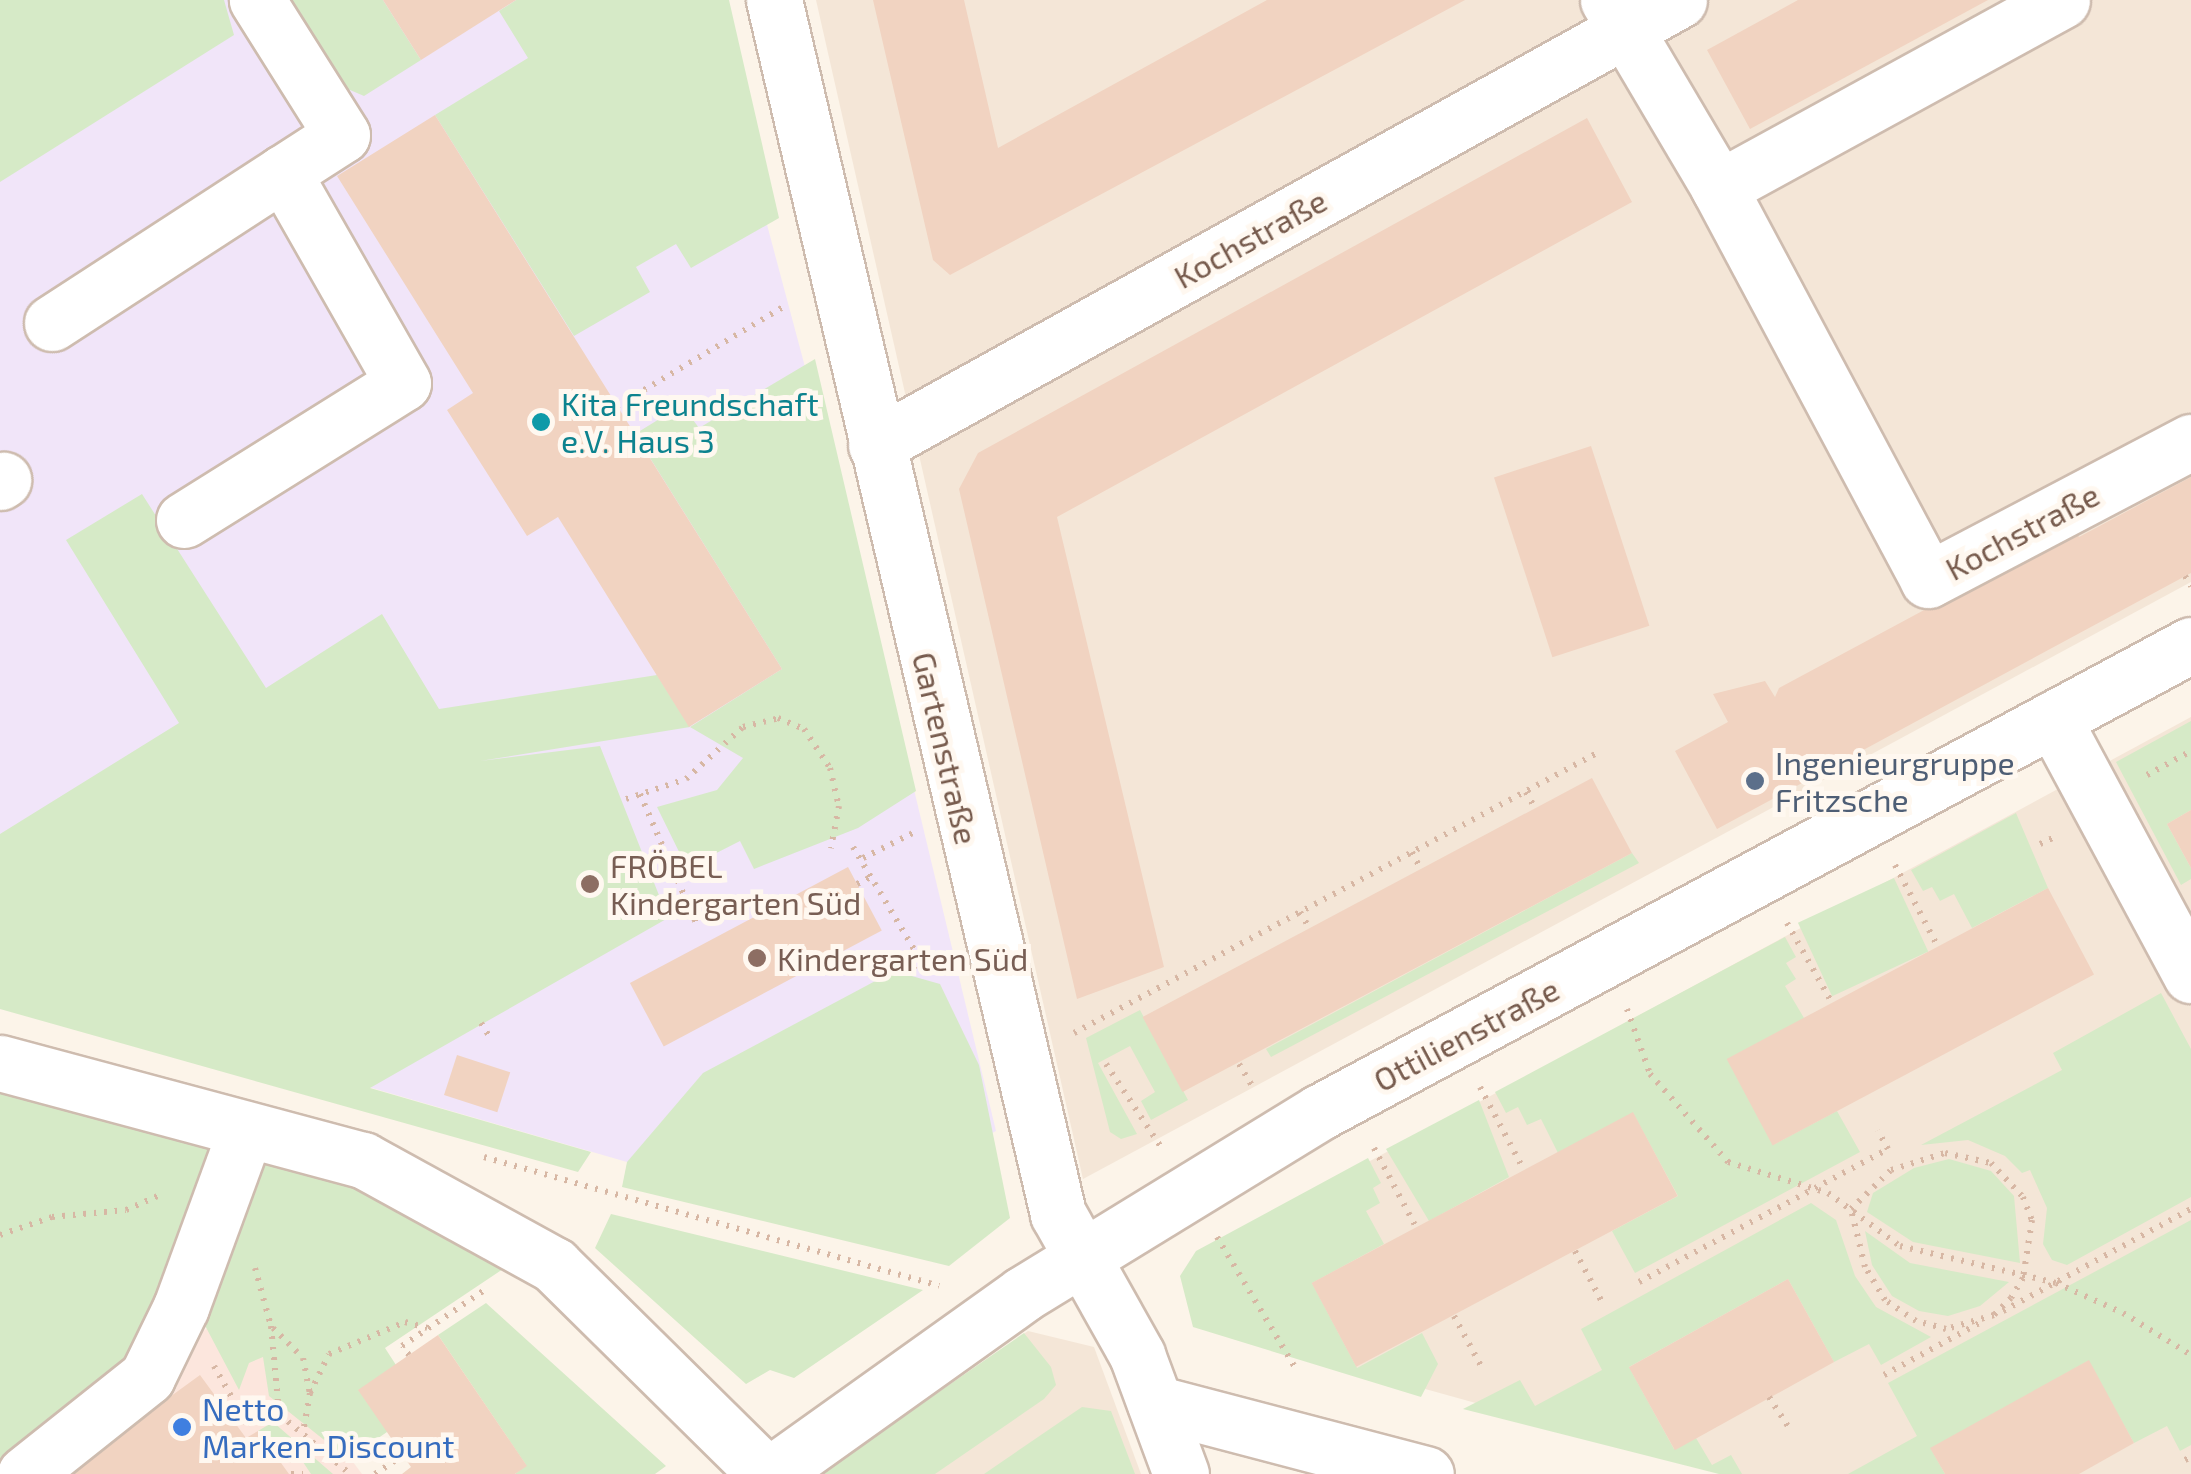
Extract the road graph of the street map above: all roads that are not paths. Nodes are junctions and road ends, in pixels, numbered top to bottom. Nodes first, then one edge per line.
1 (256, 0) edge
2 (774, 0) edge
3 (1679, 0) edge
4 (2062, 0) edge
5 (1616, 15) edge
6 (283, 173) junction
7 (1719, 188) junction
8 (52, 323) dead end
9 (2191, 442) edge
10 (876, 445) junction
11 (184, 520) dead end
12 (2191, 645) edge
13 (2053, 719) junction
14 (2191, 975) edge
15 (0, 1063) edge
16 (235, 1159) junction
17 (1081, 1258) junction
18 (1156, 1403) junction
19 (25, 1474) edge
20 (769, 1474) edge
21 (1182, 1474) edge
22 (1426, 1474) edge

1 - 6 street
2 - 10 street, Gartenstraße
3 - 5 street, Kochstraße
4 - 7 street
5 - 7 street, Kochstraße
5 - 10 street, Kochstraße
6 - 8 street
6 - 11 street
7 - 9 street, Kochstraße
10 - 17 street, Gartenstraße
12 - 13 street, Ottilienstraße
13 - 14 street
13 - 17 street, Ottilienstraße
15 - 16 street
16 - 19 street
16 - 20 street
17 - 18 street, Gartenstraße
17 - 20 street, Ottilienstraße
18 - 21 street, Gartenstraße
18 - 22 street

